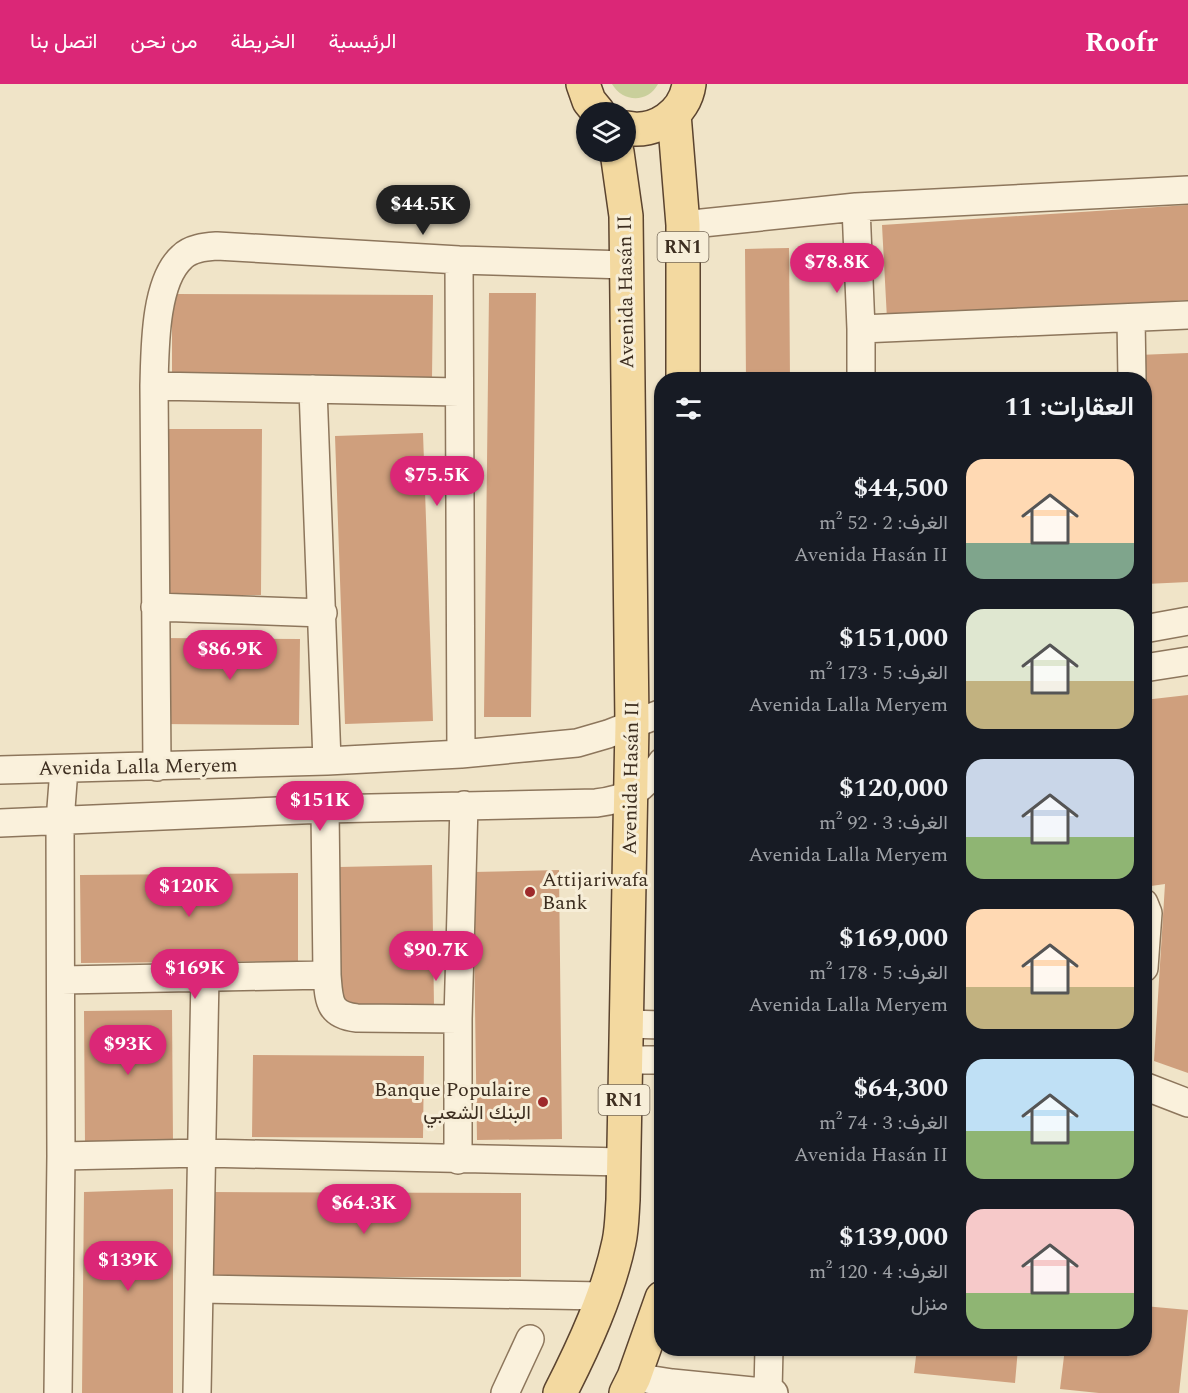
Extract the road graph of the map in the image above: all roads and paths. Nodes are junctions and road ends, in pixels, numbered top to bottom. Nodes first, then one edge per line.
1 (689, 84) edge
2 (674, 114) junction
3 (636, 129) edge
4 (618, 162) edge
5 (1188, 190) edge
6 (856, 207) junction
7 (683, 225) junction
8 (459, 260) junction
9 (627, 265) junction
10 (1188, 315) edge
11 (1131, 318) junction
12 (861, 329) junction
13 (682, 372) edge
14 (861, 372) edge
15 (1132, 372) edge
16 (154, 386) junction
17 (313, 389) junction
18 (459, 392) junction
19 (155, 607) junction
20 (323, 613) junction
21 (1188, 621) edge
22 (1152, 628) edge
23 (1188, 661) edge
24 (1152, 667) edge
25 (647, 718) edge
26 (460, 754) junction
27 (327, 761) junction
28 (157, 767) junction
29 (64, 769) junction
30 (0, 770) edge
31 (654, 773) edge
32 (630, 795) junction
33 (464, 805) junction
34 (325, 809) junction
35 (60, 821) junction
36 (0, 823) edge
37 (327, 975) junction
38 (205, 977) junction
39 (62, 980) junction
40 (458, 1019) junction
41 (627, 1024) junction
42 (654, 1025) edge
43 (626, 1060) junction
44 (654, 1060) edge
45 (1152, 1089) edge
46 (1188, 1103) edge
47 (203, 1153) junction
48 (61, 1156) junction
49 (458, 1160) junction
50 (624, 1162) junction
51 (200, 1289) junction
52 (602, 1296) junction
53 (654, 1320) edge
54 (530, 1339) dead end
55 (769, 1356) edge
56 (630, 1385) edge
57 (58, 1393) edge
58 (197, 1393) edge
59 (505, 1393) edge
60 (560, 1393) edge
61 (771, 1393) edge

1 - 2 main road
2 - 3 main road
2 - 7 main road, RN1
4 - 9 main road, Avenida Hasán II / RN1
5 - 6 street
6 - 7 street
6 - 12 street
7 - 13 main road, RN1
8 - 9 street
8 - 16 street
8 - 18 street
9 - 25 main road, Avenida Hasán II / RN1
10 - 11 street
11 - 12 street
11 - 15 street
12 - 14 street
16 - 17 street
16 - 19 street
17 - 18 street
17 - 20 street
18 - 26 street
19 - 20 street
19 - 28 street
20 - 27 street
21 - 22 street
23 - 24 street
25 - 26 street, Avenida Lalla Meryem
25 - 32 main road, Avenida Hasán II / RN1
26 - 27 street, Avenida Lalla Meryem
27 - 28 street, Avenida Lalla Meryem
28 - 29 street, Avenida Lalla Meryem
29 - 30 street, Avenida Lalla Meryem
29 - 35 street
31 - 32 street
32 - 33 street
32 - 41 main road, Avenida Hasán II / RN1
33 - 34 street
33 - 40 street
34 - 35 street
34 - 37 street
35 - 36 street
35 - 39 street
37 - 38 street
37 - 40 street
38 - 39 street
38 - 47 street
39 - 48 street
40 - 49 street
41 - 42 street
41 - 43 main road, Avenida Hasán II / RN1
43 - 44 street
43 - 50 main road, Avenida Hasán II / RN1
45 - 46 street
47 - 48 street
47 - 49 street
47 - 51 street
48 - 57 street
49 - 50 street
50 - 52 main road, Avenida Hasán II / RN1
51 - 52 street
51 - 58 street
52 - 60 main road, Avenida Hasán II / RN1
53 - 56 main road
54 - 59 street
55 - 61 street
56 - 61 street

